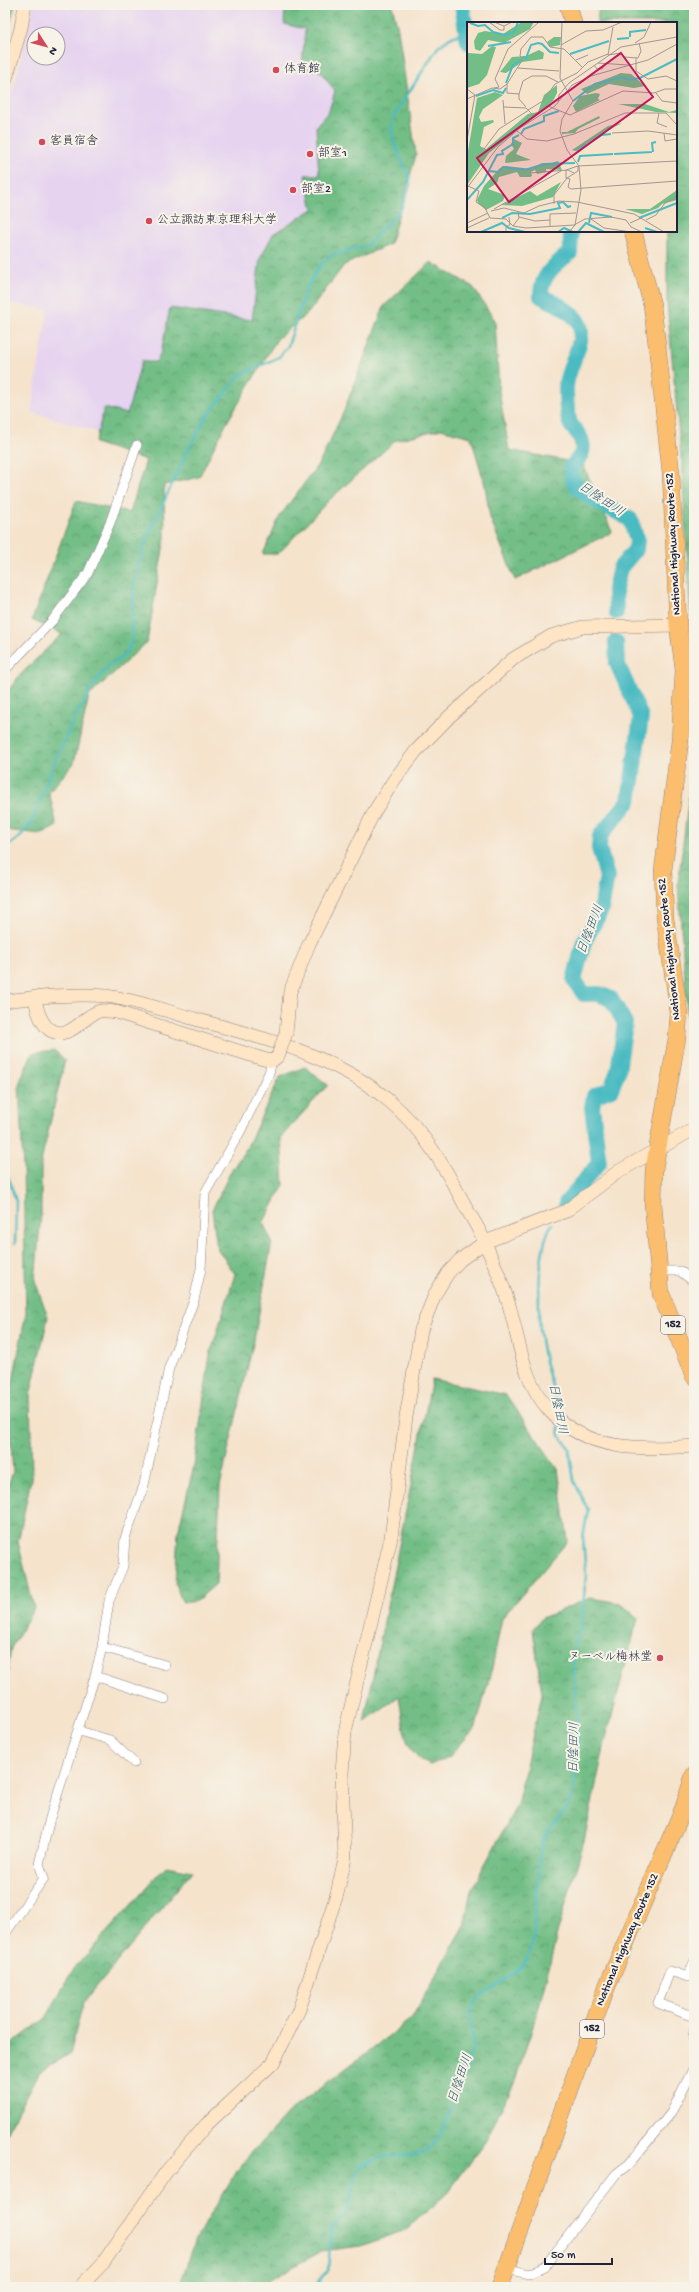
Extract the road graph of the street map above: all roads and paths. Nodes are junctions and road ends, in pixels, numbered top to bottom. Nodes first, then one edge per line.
1 (25, 5) edge
2 (568, 5) edge
3 (573, 22) edge
4 (5, 82) edge
5 (633, 232) edge
6 (137, 445) dead end
7 (678, 625) junction
8 (5, 670) edge
9 (35, 997) junction
10 (5, 1001) edge
11 (275, 1058) junction
12 (694, 1129) edge
13 (658, 1150) junction
14 (485, 1242) junction
15 (659, 1271) junction
16 (694, 1282) edge
17 (694, 1376) edge
18 (694, 1446) edge
19 (102, 1647) junction
20 (165, 1665) dead end
21 (95, 1676) junction
22 (164, 1699) dead end
23 (79, 1731) junction
24 (134, 1763) dead end
25 (694, 1775) edge
26 (5, 1934) edge
27 (694, 1962) edge
28 (694, 2017) edge
29 (694, 2067) edge
30 (506, 2269) junction
31 (80, 2287) edge
32 (500, 2287) edge

1 - 4 street
2 - 3 highway
5 - 7 highway, National Highway Route 152 / 152
6 - 8 street
7 - 11 street, bridge
7 - 13 highway, National Highway Route 152 / 152
9 - 10 street
9 - 11 street
9 - 14 street
11 - 19 street
12 - 13 street
13 - 14 street
13 - 15 highway, National Highway Route 152 / 152
14 - 18 street
14 - 31 street
15 - 16 street
15 - 17 highway, National Highway Route 152 / 152
19 - 20 street
19 - 21 street
21 - 22 street
21 - 23 street
23 - 24 street
23 - 26 street
25 - 30 highway, National Highway Route 152 / 152
27 - 28 street
29 - 30 street
30 - 32 highway, National Highway Route 152 / 152

